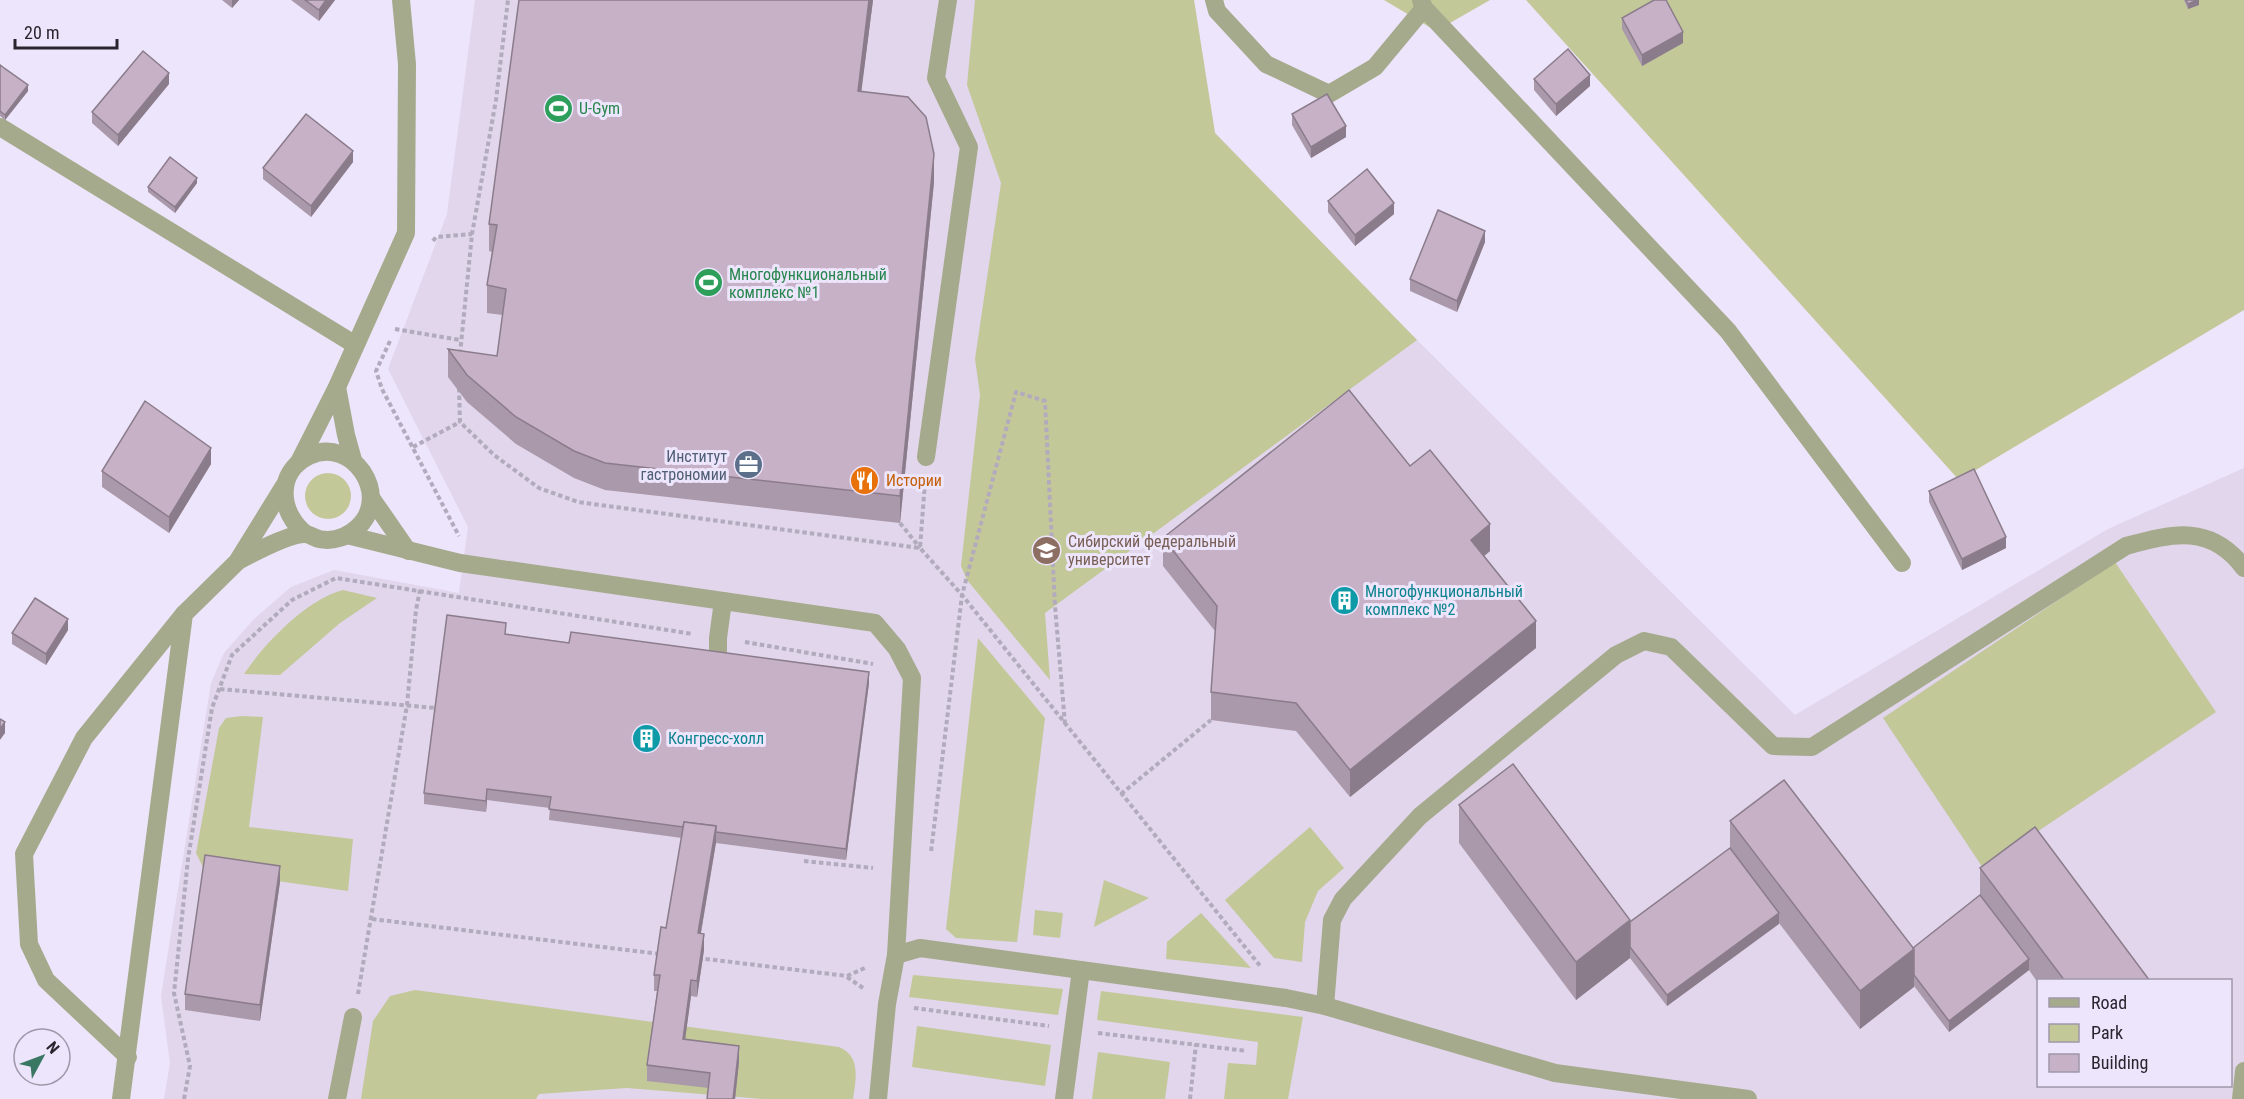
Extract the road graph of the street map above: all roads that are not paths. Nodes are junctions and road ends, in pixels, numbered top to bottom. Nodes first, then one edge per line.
1 (401, 0) edge
2 (948, 0) edge
3 (1214, 0) edge
4 (1423, 4) edge
5 (0, 127) edge
6 (354, 344) junction
7 (337, 387) junction
8 (926, 457) dead end
9 (353, 460) junction
10 (299, 462) junction
11 (284, 486) junction
12 (372, 499) junction
13 (306, 534) junction
14 (347, 535) junction
15 (408, 550) junction
16 (237, 562) junction
17 (1902, 563) dead end
18 (2244, 568) edge
19 (723, 601) junction
20 (184, 614) junction
21 (718, 662) edge
22 (896, 955) junction
23 (1082, 970) junction
24 (1325, 1006) junction
25 (354, 1017) road end
26 (128, 1057) junction
27 (2244, 1071) edge
28 (121, 1099) edge
29 (337, 1099) edge
30 (878, 1099) edge
31 (1064, 1099) edge
32 (1748, 1099) edge
33 (2241, 1099) edge

1 - 6 street
2 - 8 street
3 - 4 street
4 - 17 street
5 - 6 street
6 - 7 street
7 - 9 street
7 - 10 street
9 - 10 street
9 - 12 street
10 - 11 street
11 - 13 street
11 - 16 street
12 - 14 street
12 - 15 street
13 - 14 street
13 - 16 street
14 - 15 street
15 - 19 street
16 - 20 street
18 - 24 street
19 - 21 street
19 - 22 street
20 - 26 street
20 - 26 street
22 - 23 street
22 - 30 street
23 - 24 street
23 - 31 street
24 - 32 street
25 - 29 street
26 - 28 street
27 - 33 street

